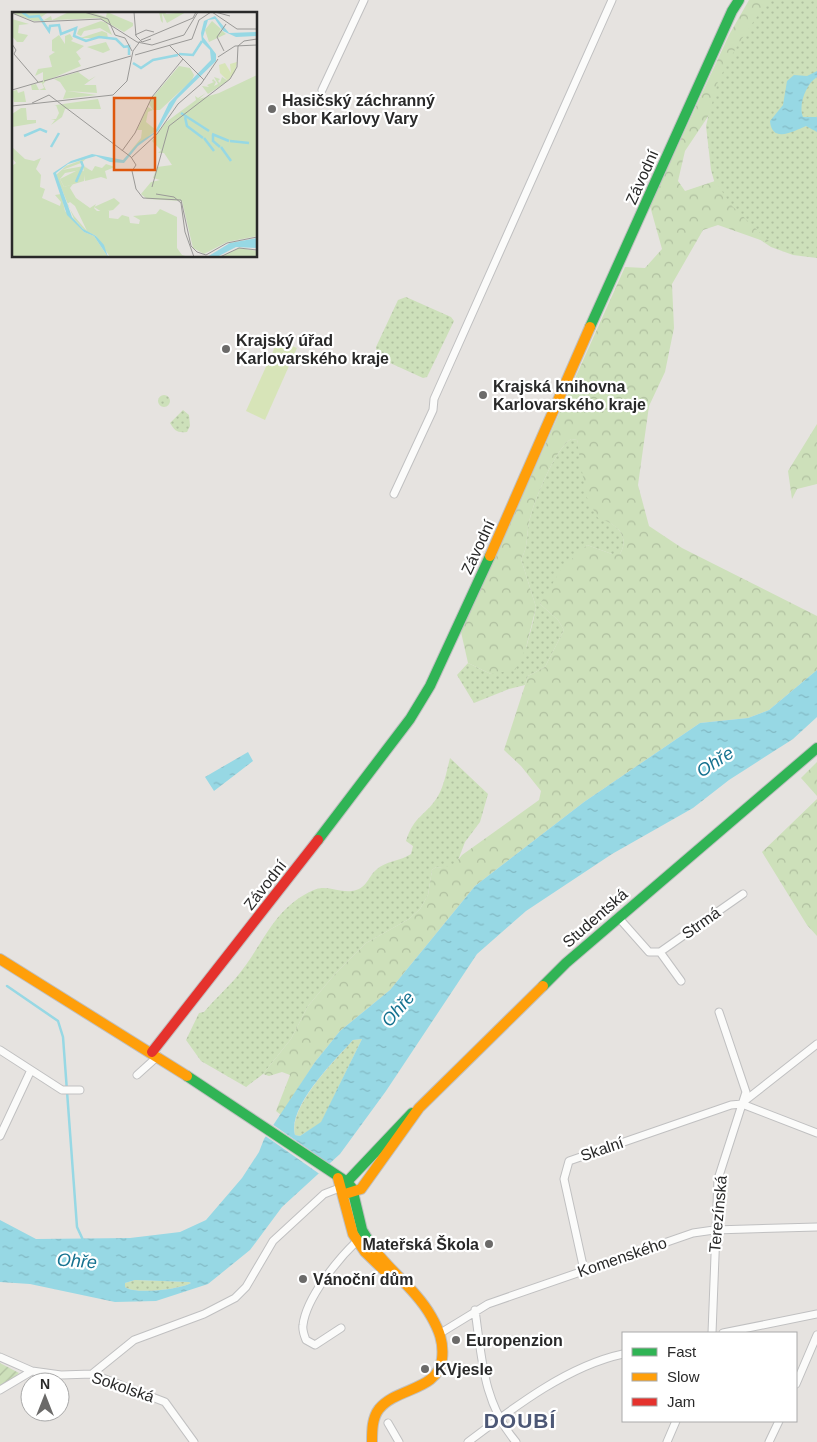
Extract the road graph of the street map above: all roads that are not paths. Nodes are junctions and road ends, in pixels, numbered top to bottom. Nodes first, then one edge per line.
1 (364, 0) edge
2 (612, 0) edge
3 (739, 0) edge
4 (322, 90) dead end
5 (394, 494) dead end
6 (817, 748) edge
7 (743, 894) dead end
8 (618, 917) junction
9 (660, 952) junction
10 (0, 959) edge
11 (681, 981) dead end
12 (719, 1012) dead end
13 (817, 1044) edge
14 (0, 1050) edge
15 (155, 1054) junction
16 (30, 1070) junction
17 (137, 1075) dead end
18 (80, 1090) dead end
19 (742, 1104) junction
20 (419, 1108) junction
21 (817, 1133) edge
22 (0, 1136) edge
23 (345, 1185) junction
24 (817, 1227) edge
25 (714, 1230) junction
26 (361, 1238) junction
27 (584, 1270) junction
28 (475, 1310) junction
29 (817, 1314) edge
30 (341, 1328) dead end
31 (438, 1332) junction
32 (712, 1332) edge
33 (728, 1332) edge
34 (817, 1335) edge
35 (622, 1354) edge
36 (0, 1357) edge
37 (32, 1371) junction
38 (92, 1374) junction
39 (797, 1382) edge
40 (0, 1390) edge
41 (499, 1416) junction
42 (388, 1422) dead end
43 (676, 1422) edge
44 (780, 1422) edge
45 (194, 1442) edge
46 (372, 1442) edge
47 (399, 1442) edge
48 (468, 1442) edge
49 (516, 1442) edge
50 (667, 1442) edge
51 (770, 1442) edge

1 - 4 street
2 - 5 street
3 - 15 street, Závodní
6 - 8 street, Studentská
7 - 9 street, Strmá
8 - 9 street
8 - 20 street, Studentská
9 - 11 street
10 - 15 street
12 - 19 street
13 - 19 street
14 - 16 street
15 - 17 street
15 - 23 street
16 - 18 street
16 - 22 street
19 - 21 street
19 - 25 street, Terezínská
19 - 27 street, Skalní
20 - 23 street, Studentská
20 - 23 street, Studentská
23 - 26 street
23 - 26 street
23 - 38 street
24 - 25 street, Komenského
25 - 27 street, Komenského
25 - 32 street, Terezínská
26 - 30 street
26 - 31 street
27 - 28 street, Komenského
28 - 31 street, Komenského
28 - 41 street
29 - 33 street
31 - 46 street
34 - 39 street
35 - 41 street
36 - 37 street, Sokolská
37 - 38 street, Sokolská
37 - 40 street
38 - 45 street, Sokolská
41 - 48 street
41 - 49 street
42 - 47 street
43 - 50 street
44 - 51 street

